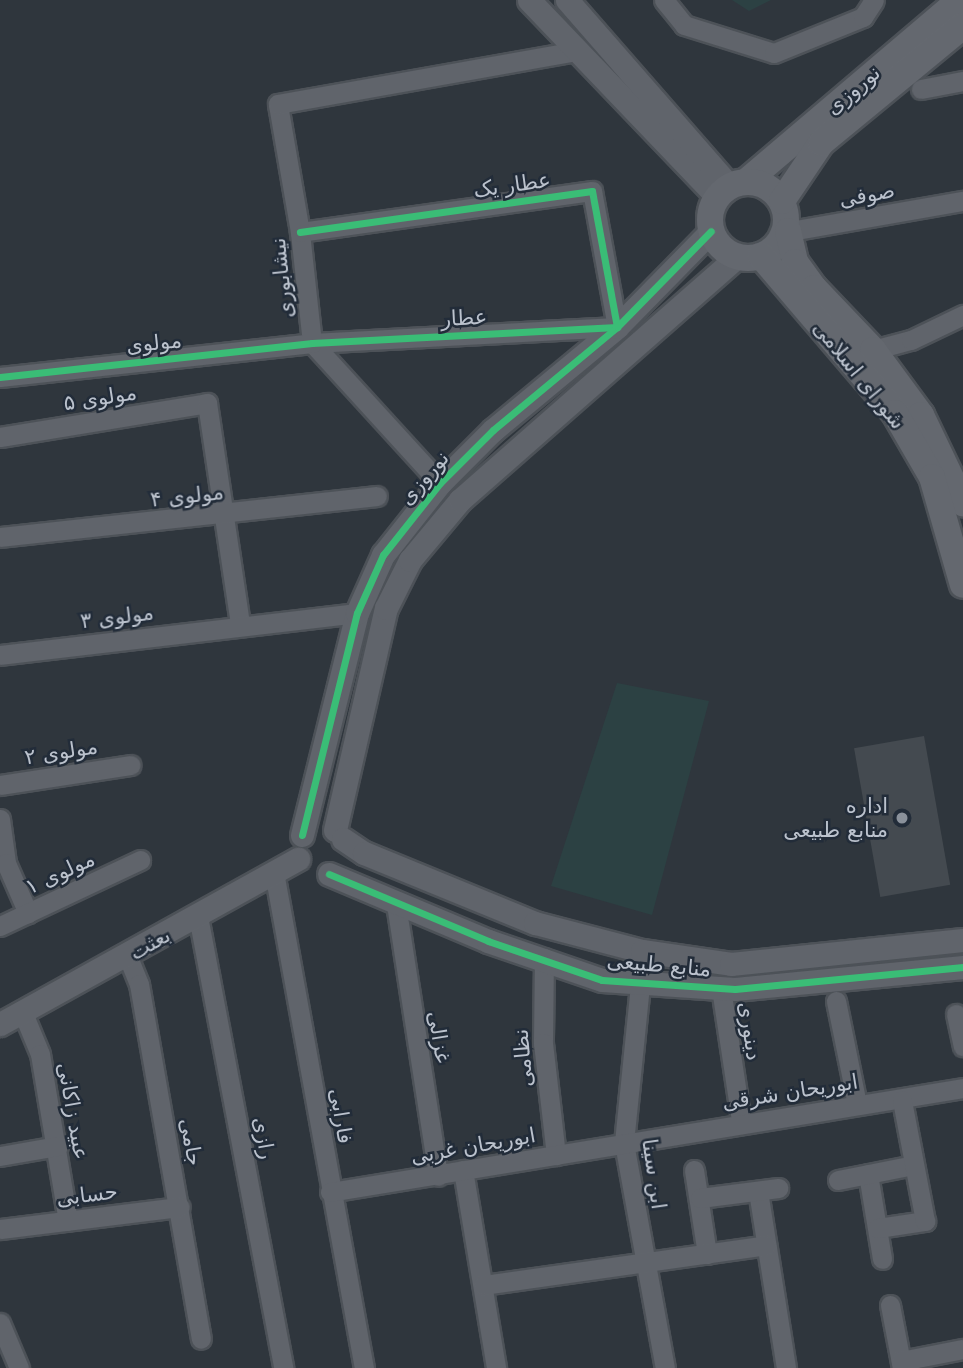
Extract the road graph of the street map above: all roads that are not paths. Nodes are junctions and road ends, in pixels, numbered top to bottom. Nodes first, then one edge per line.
1 (529, 0) edge
2 (567, 0) edge
3 (664, 0) edge
4 (874, 0) edge
5 (960, 0) edge
6 (963, 26) edge
7 (577, 51) junction
8 (963, 81) edge
9 (921, 89) dead end
10 (731, 188) junction
11 (782, 201) junction
12 (963, 201) edge
13 (711, 231) junction
14 (300, 232) junction
15 (783, 232) junction
16 (749, 256) junction
17 (963, 315) edge
18 (617, 327) junction
19 (312, 343) junction
20 (873, 350) junction
21 (0, 377) edge
22 (0, 437) edge
23 (440, 483) junction
24 (377, 496) dead end
25 (963, 503) edge
26 (223, 515) junction
27 (0, 537) edge
28 (963, 585) edge
29 (357, 613) junction
30 (240, 624) junction
31 (0, 655) edge
32 (130, 765) dead end
33 (0, 785) edge
34 (0, 819) edge
35 (302, 835) junction
36 (339, 835) junction
37 (298, 859) junction
38 (140, 860) dead end
39 (274, 872) junction
40 (329, 874) junction
41 (396, 904) junction
42 (28, 913) junction
43 (198, 916) junction
44 (0, 926) edge
45 (963, 940) edge
46 (128, 957) junction
47 (544, 958) junction
48 (963, 967) edge
49 (640, 985) junction
50 (721, 989) junction
51 (836, 1001) dead end
52 (23, 1013) junction
53 (956, 1014) dead end
54 (0, 1024) edge
55 (963, 1046) edge
56 (963, 1088) edge
57 (902, 1100) junction
58 (857, 1104) junction
59 (741, 1121) junction
60 (624, 1143) junction
61 (58, 1146) junction
62 (556, 1155) junction
63 (0, 1156) edge
64 (914, 1165) junction
65 (463, 1170) junction
66 (694, 1170) dead end
67 (868, 1174) junction
68 (438, 1176) junction
69 (838, 1180) dead end
70 (778, 1188) dead end
71 (758, 1191) junction
72 (330, 1192) junction
73 (700, 1198) junction
74 (180, 1207) junction
75 (68, 1221) junction
76 (878, 1228) junction
77 (0, 1229) edge
78 (766, 1245) junction
79 (707, 1254) junction
80 (882, 1259) dead end
81 (645, 1263) junction
82 (483, 1285) junction
83 (890, 1305) dead end
84 (0, 1323) edge
85 (201, 1339) dead end
86 (963, 1349) edge
87 (937, 1361) edge
88 (901, 1364) edge
89 (19, 1368) edge
90 (283, 1368) edge
91 (364, 1368) edge
92 (496, 1368) edge
93 (665, 1368) edge
94 (786, 1368) edge

1 - 7 street
2 - 10 street
3 - 4 street
5 - 10 main road, نوروزی
6 - 11 main road, نوروزی
7 - 10 street
7 - 14 street, نیشابوری
8 - 9 street
10 - 11 main road
10 - 13 main road
11 - 15 main road
12 - 15 street, صوفی
13 - 16 main road
13 - 18 street, نوروزی
14 - 18 street, عطار یک
14 - 19 street, نیشابوری
15 - 16 main road
15 - 20 main road, شورای اسلامی
16 - 28 main road, شورای اسلامی
16 - 36 street, نوروزی
17 - 20 street
18 - 19 street, عطار
18 - 23 street, نوروزی
19 - 21 street, مولوی
19 - 23 street, نیشابوری
20 - 25 main road, شورای اسلامی
22 - 26 street, مولوی ۵
23 - 29 street, نوروزی
24 - 26 street, مولوی ۴
26 - 27 street, مولوی ۴
26 - 30 street
29 - 30 street, مولوی ۳
29 - 35 street, نوروزی
30 - 31 street, مولوی ۳
32 - 33 street, مولوی ۲
34 - 42 street
35 - 36 street
35 - 37 street
36 - 40 street
36 - 45 street, منابع طبیعی
37 - 39 street, بعثت
37 - 40 street
38 - 42 street, مولوی ۱
39 - 43 street, بعثت
39 - 72 street, فارابی
40 - 41 street, منابع طبیعی
41 - 47 street, منابع طبیعی
41 - 68 street, غزالی
42 - 44 street, مولوی ۱
43 - 46 street, بعثت
43 - 90 street, رازی
46 - 52 street, بعثت
46 - 74 street, جامی
47 - 49 street, منابع طبیعی
47 - 62 street, نظامی
48 - 50 street, منابع طبیعی
49 - 50 street, منابع طبیعی
49 - 60 street, ابن سینا
50 - 59 street, دینوری
51 - 58 street
52 - 54 street, بعثت
52 - 61 street, عبید زاکانی
53 - 55 street
56 - 57 street, ابوریحان شرقی
57 - 58 street, ابوریحان شرقی
57 - 64 street
58 - 59 street, ابوریحان شرقی
59 - 60 street, ابوریحان شرقی
60 - 62 street, ابوریحان غربی
60 - 81 street, ابن سینا
61 - 63 street
61 - 75 street, عبید زاکانی
62 - 65 street, ابوریحان غربی
64 - 67 street
64 - 76 street
65 - 68 street, ابوریحان غربی
65 - 82 street
66 - 73 street
67 - 69 street
67 - 76 street
68 - 72 street, ابوریحان غربی
70 - 71 street
71 - 73 street
71 - 78 street
72 - 91 street, فارابی
73 - 79 street
74 - 75 street, حسابی
74 - 85 street, جامی
75 - 77 street, حسابی
76 - 80 street
78 - 79 street
78 - 94 street
79 - 81 street
81 - 82 street
81 - 93 street, ابن سینا
82 - 92 street
83 - 88 street
84 - 89 street
86 - 87 street
87 - 88 street

